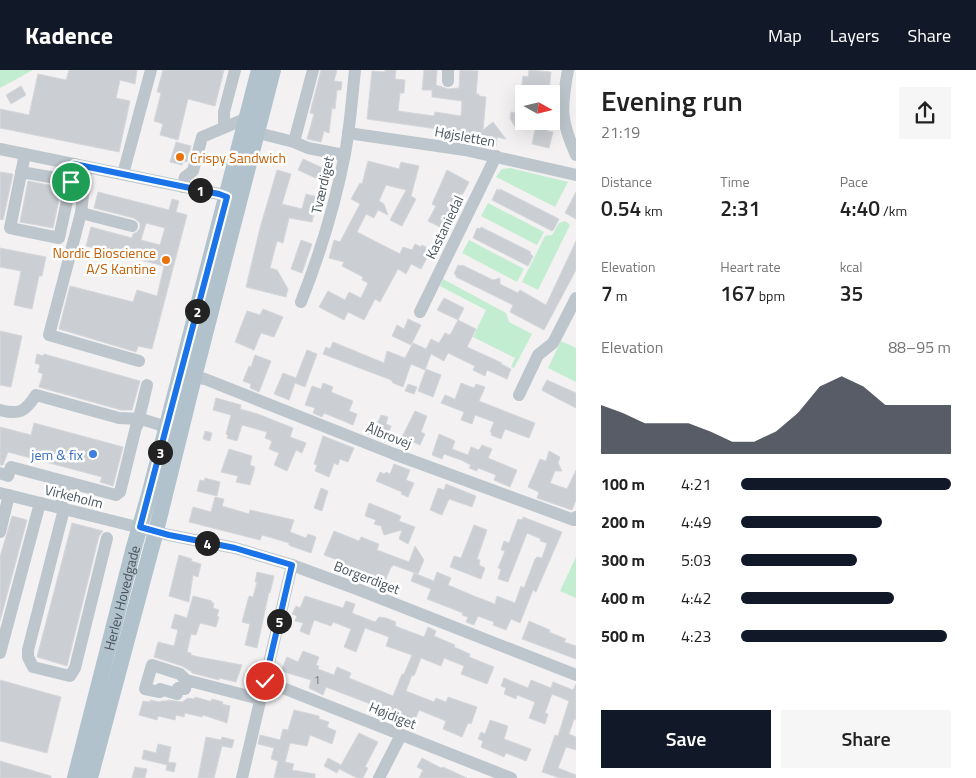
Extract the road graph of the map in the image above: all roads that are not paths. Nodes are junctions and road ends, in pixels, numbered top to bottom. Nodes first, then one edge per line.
1 (151, 70) edge
2 (235, 70) edge
3 (259, 70) edge
4 (273, 70) edge
5 (313, 70) edge
6 (356, 70) edge
7 (568, 70) edge
8 (247, 118) junction
9 (224, 127) junction
10 (258, 133) junction
11 (348, 133) junction
12 (294, 142) junction
13 (0, 149) edge
14 (25, 154) junction
15 (344, 155) junction
16 (576, 155) edge
17 (496, 156) junction
18 (80, 166) junction
19 (21, 172) junction
20 (123, 174) junction
21 (576, 175) edge
22 (50, 177) dead end
23 (183, 187) junction
24 (227, 197) junction
25 (81, 213) junction
26 (132, 226) dead end
27 (576, 298) edge
28 (301, 302) dead end
29 (420, 312) dead end
30 (139, 361) dead end
31 (194, 377) junction
32 (148, 385) dead end
33 (519, 395) dead end
34 (0, 410) edge
35 (141, 419) junction
36 (167, 427) junction
37 (0, 473) edge
38 (66, 482) junction
39 (5, 494) edge
40 (40, 503) junction
41 (62, 508) junction
42 (575, 518) edge
43 (140, 527) junction
44 (0, 532) edge
45 (156, 532) junction
46 (107, 538) dead end
47 (292, 565) junction
48 (0, 653) edge
49 (576, 675) edge
50 (187, 680) dead end
51 (265, 681) junction
52 (260, 699) junction
53 (401, 735) junction
54 (75, 778) edge
55 (90, 778) edge
56 (242, 778) edge
57 (379, 778) edge
58 (511, 778) edge

1 - 20 street
2 - 9 street
3 - 8 main road, Herlev Hovedgade
4 - 10 main road, Herlev Hovedgade
5 - 12 street
6 - 11 street, Tværdiget
7 - 16 street
8 - 9 street
8 - 24 main road, Herlev Hovedgade
9 - 23 street
10 - 12 street
10 - 31 main road, Herlev Hovedgade
11 - 15 street, Tværdiget
11 - 17 street, Højsletten
12 - 15 street
13 - 14 street
14 - 18 street
14 - 19 street
15 - 28 street, Tværdiget
17 - 21 street, Højsletten
17 - 29 street, Kastaniedal
18 - 19 street
18 - 20 street
18 - 25 street
19 - 22 street
20 - 23 street
23 - 24 street
24 - 36 main road, Herlev Hovedgade
25 - 26 street
25 - 30 street
27 - 33 street
31 - 42 street, Ålbrovej
31 - 45 main road, Herlev Hovedgade
32 - 35 street
34 - 35 street
35 - 36 street
35 - 38 street
36 - 43 main road, Herlev Hovedgade
37 - 38 street
38 - 41 street
39 - 40 street, Virkeholm
39 - 44 street
40 - 41 street, Virkeholm
40 - 48 street
41 - 43 street, Virkeholm
41 - 46 street
43 - 45 street, Borgerdiget
43 - 54 main road, Herlev Hovedgade
45 - 47 street, Borgerdiget
45 - 55 main road, Herlev Hovedgade
47 - 49 street, Borgerdiget
47 - 51 street
50 - 52 street
51 - 52 street
51 - 53 street, Højdiget
52 - 56 street
53 - 57 street
53 - 58 street, Højdiget

